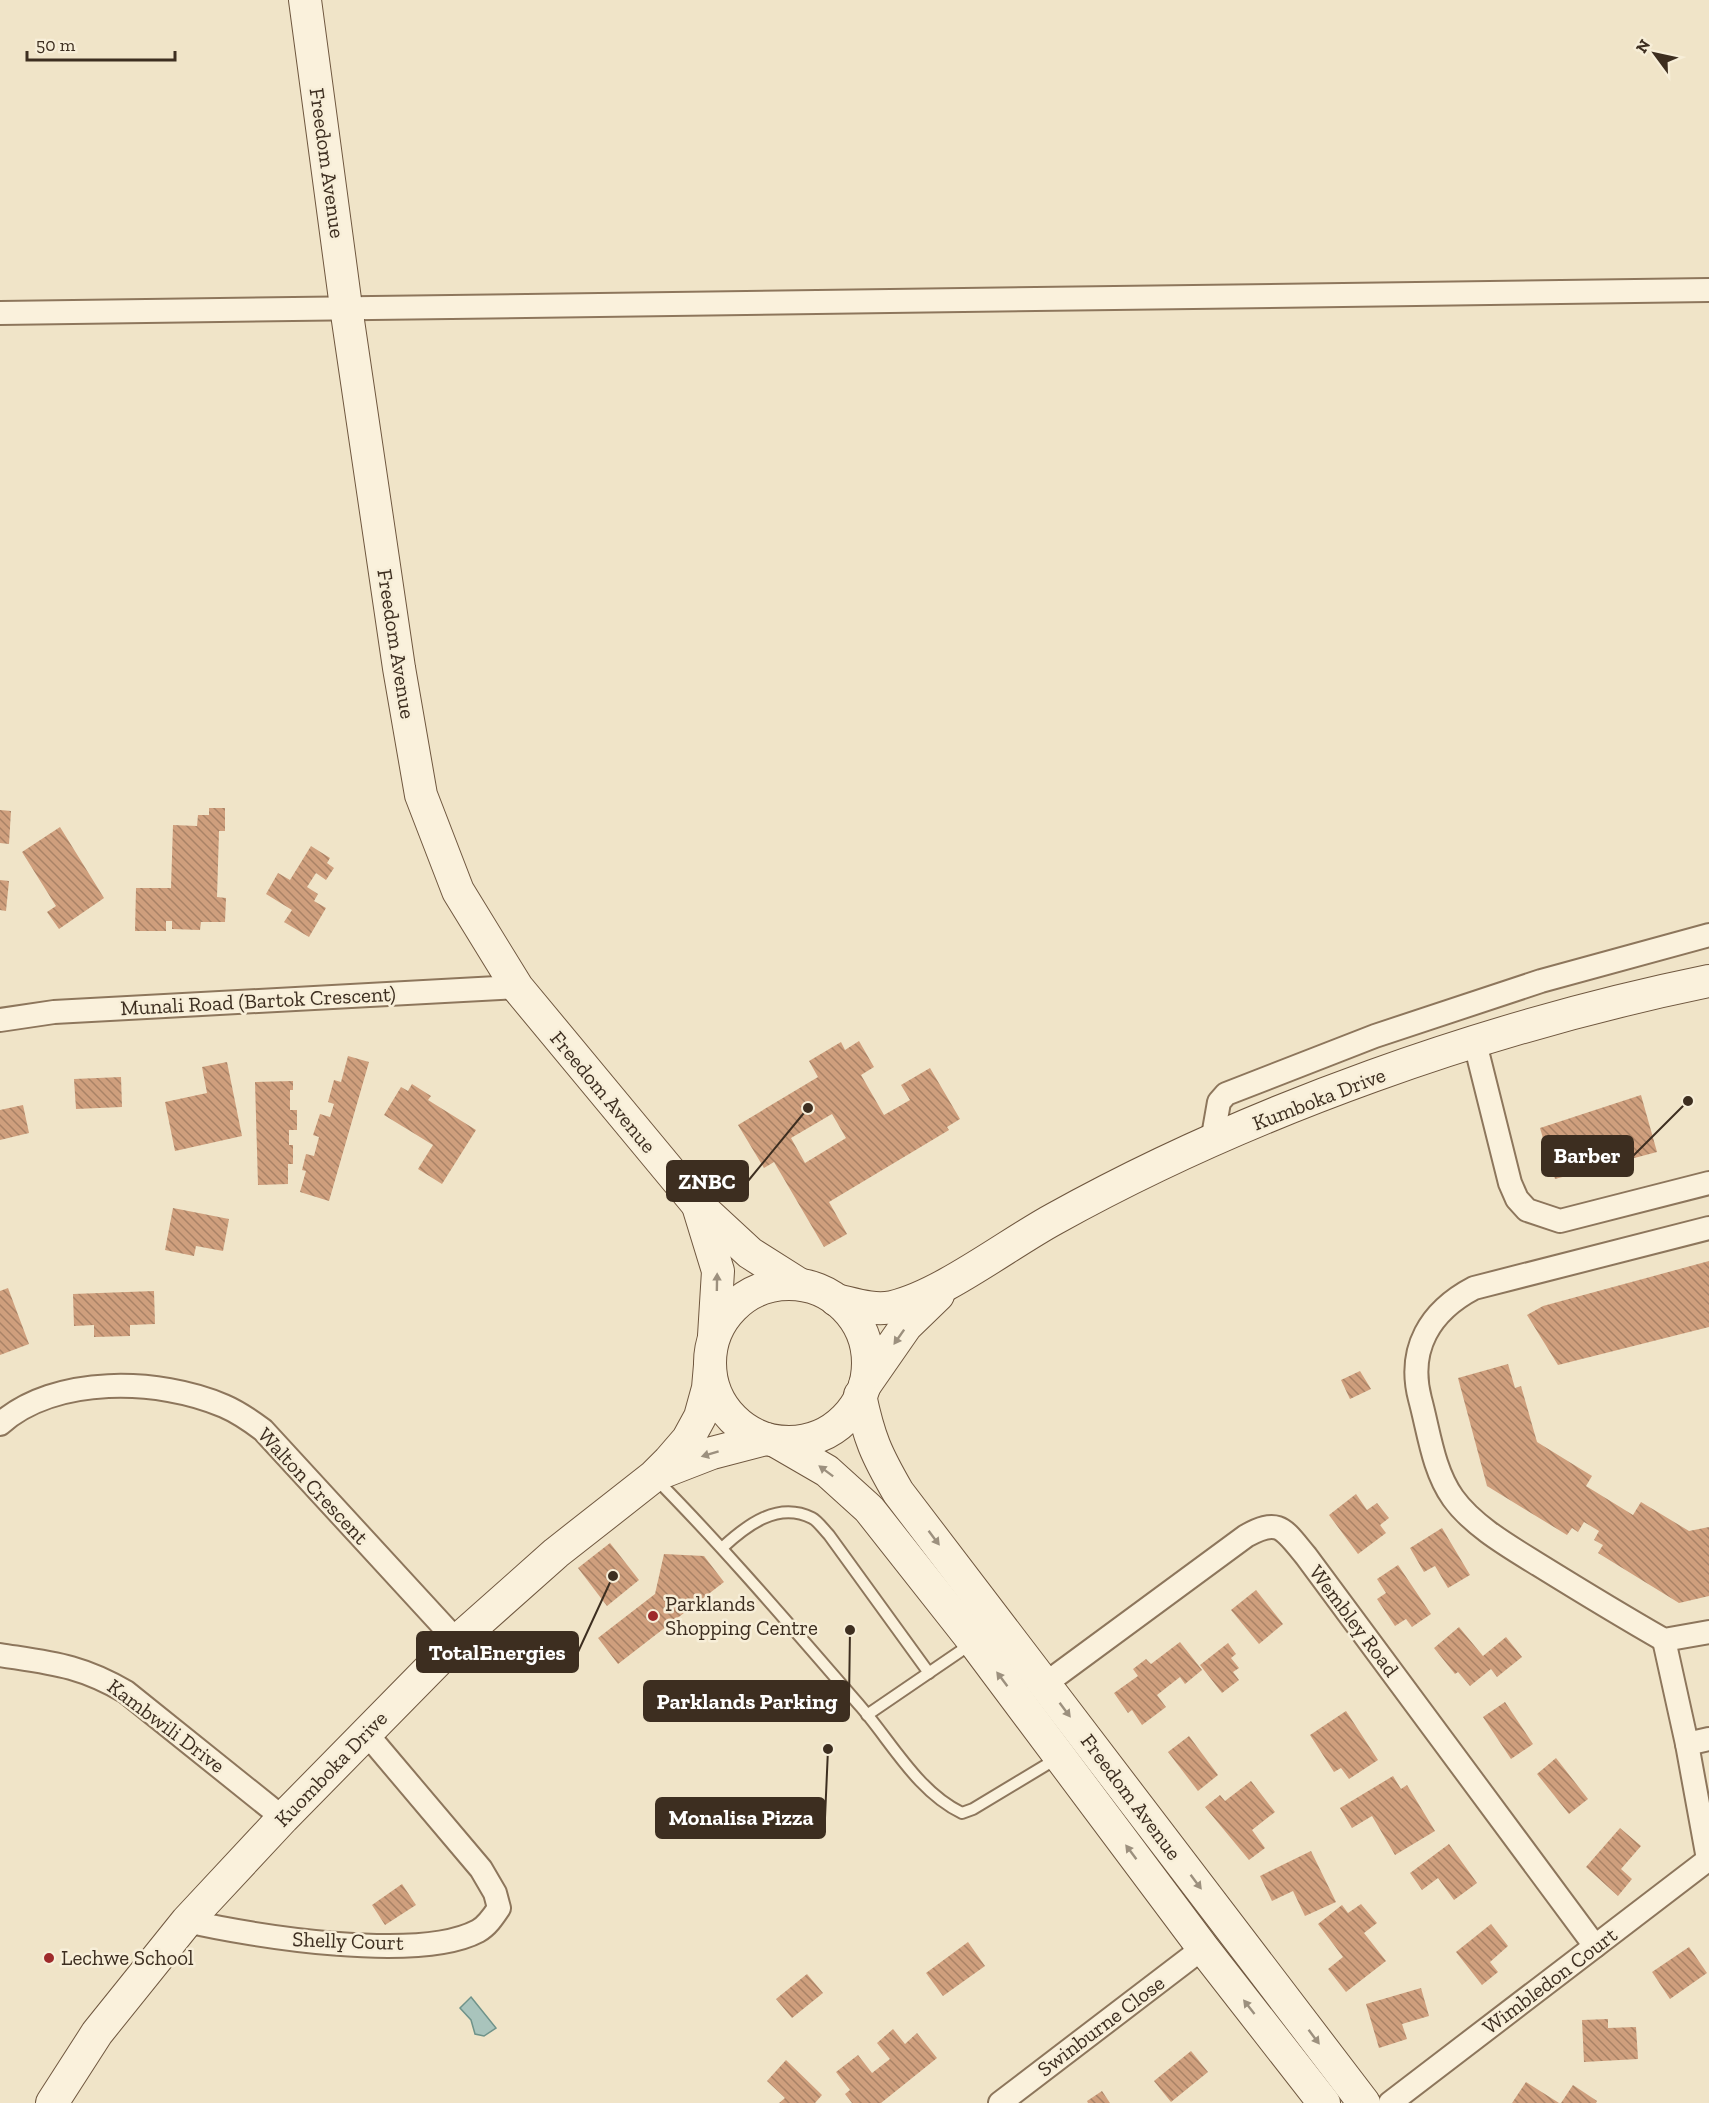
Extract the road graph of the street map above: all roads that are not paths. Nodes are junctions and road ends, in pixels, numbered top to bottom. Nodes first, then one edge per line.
1 (305, 0) edge
2 (1709, 290) edge
3 (346, 307) junction
4 (0, 313) edge
5 (1709, 935) edge
6 (1709, 981) edge
7 (517, 987) junction
8 (0, 1020) edge
9 (1375, 1036) junction
10 (1475, 1044) junction
11 (1388, 1072) junction
12 (1212, 1142) junction
13 (1709, 1183) edge
14 (697, 1204) junction
15 (1709, 1228) edge
16 (953, 1279) junction
17 (799, 1284) junction
18 (837, 1300) junction
19 (711, 1352) junction
20 (862, 1390) junction
21 (0, 1424) edge
22 (772, 1440) junction
23 (654, 1476) junction
24 (723, 1547) junction
25 (1709, 1632) edge
26 (1664, 1640) junction
27 (457, 1641) junction
28 (974, 1642) junction
29 (0, 1655) edge
30 (928, 1674) junction
31 (1045, 1684) junction
32 (867, 1715) junction
33 (366, 1733) junction
34 (1698, 1742) edge
35 (1060, 1756) junction
36 (283, 1818) junction
37 (1159, 1834) junction
38 (1709, 1859) edge
39 (186, 1921) junction
40 (1595, 1946) junction
41 (1203, 1948) junction
42 (52, 2103) edge
43 (1000, 2103) edge
44 (1324, 2103) edge
45 (1364, 2103) edge
46 (1390, 2103) edge

1 - 3 main road, Freedom Avenue
2 - 3 street
3 - 4 street
3 - 7 main road, Freedom Avenue
5 - 9 street
6 - 10 main road, Kumboka Drive
7 - 8 street, Munali Road (Bartok Crescent)
7 - 14 main road, Freedom Avenue
9 - 11 street
9 - 12 street
10 - 11 main road, Kumboka Drive
10 - 13 street
11 - 12 main road, Kumboka Drive
12 - 16 main road, Kumboka Drive
14 - 17 main road, Freedom Avenue
19 -> 14 main road, Freedom Avenue
15 - 26 street
16 - 18 main road, Kumboka Drive
16 -> 20 main road, Kumboka Drive
17 - 18 main road
17 - 19 main road
18 - 20 main road
19 - 22 main road
19 - 23 main road
20 - 22 main road
20 -> 31 main road, Freedom Avenue
21 - 27 street, Walton Crescent
22 -> 23 main road
28 -> 22 main road, Freedom Avenue
23 - 24 lane
23 - 27 main road, Kuomboka Drive
24 - 30 lane
24 - 32 lane
25 - 26 street
26 - 34 street
27 - 33 main road, Kuomboka Drive
28 - 30 lane
35 -> 28 main road, Freedom Avenue
29 - 36 street, Kambwili Drive
30 - 32 lane
31 -> 37 main road, Freedom Avenue
31 - 40 street, Wembley Road
32 - 35 lane
33 - 36 main road, Kuomboka Drive
33 - 39 street, Shelly Court
34 - 38 street
35 - 37 main road
41 -> 35 main road, Freedom Avenue
36 - 39 main road, Kuomboka Drive
37 -> 45 main road, Freedom Avenue
38 - 40 street, Wimbledon Court
39 - 42 main road, Kuomboka Drive
40 - 46 street, Wimbledon Court
41 - 43 street, Swinburne Close
44 -> 41 main road, Freedom Avenue

